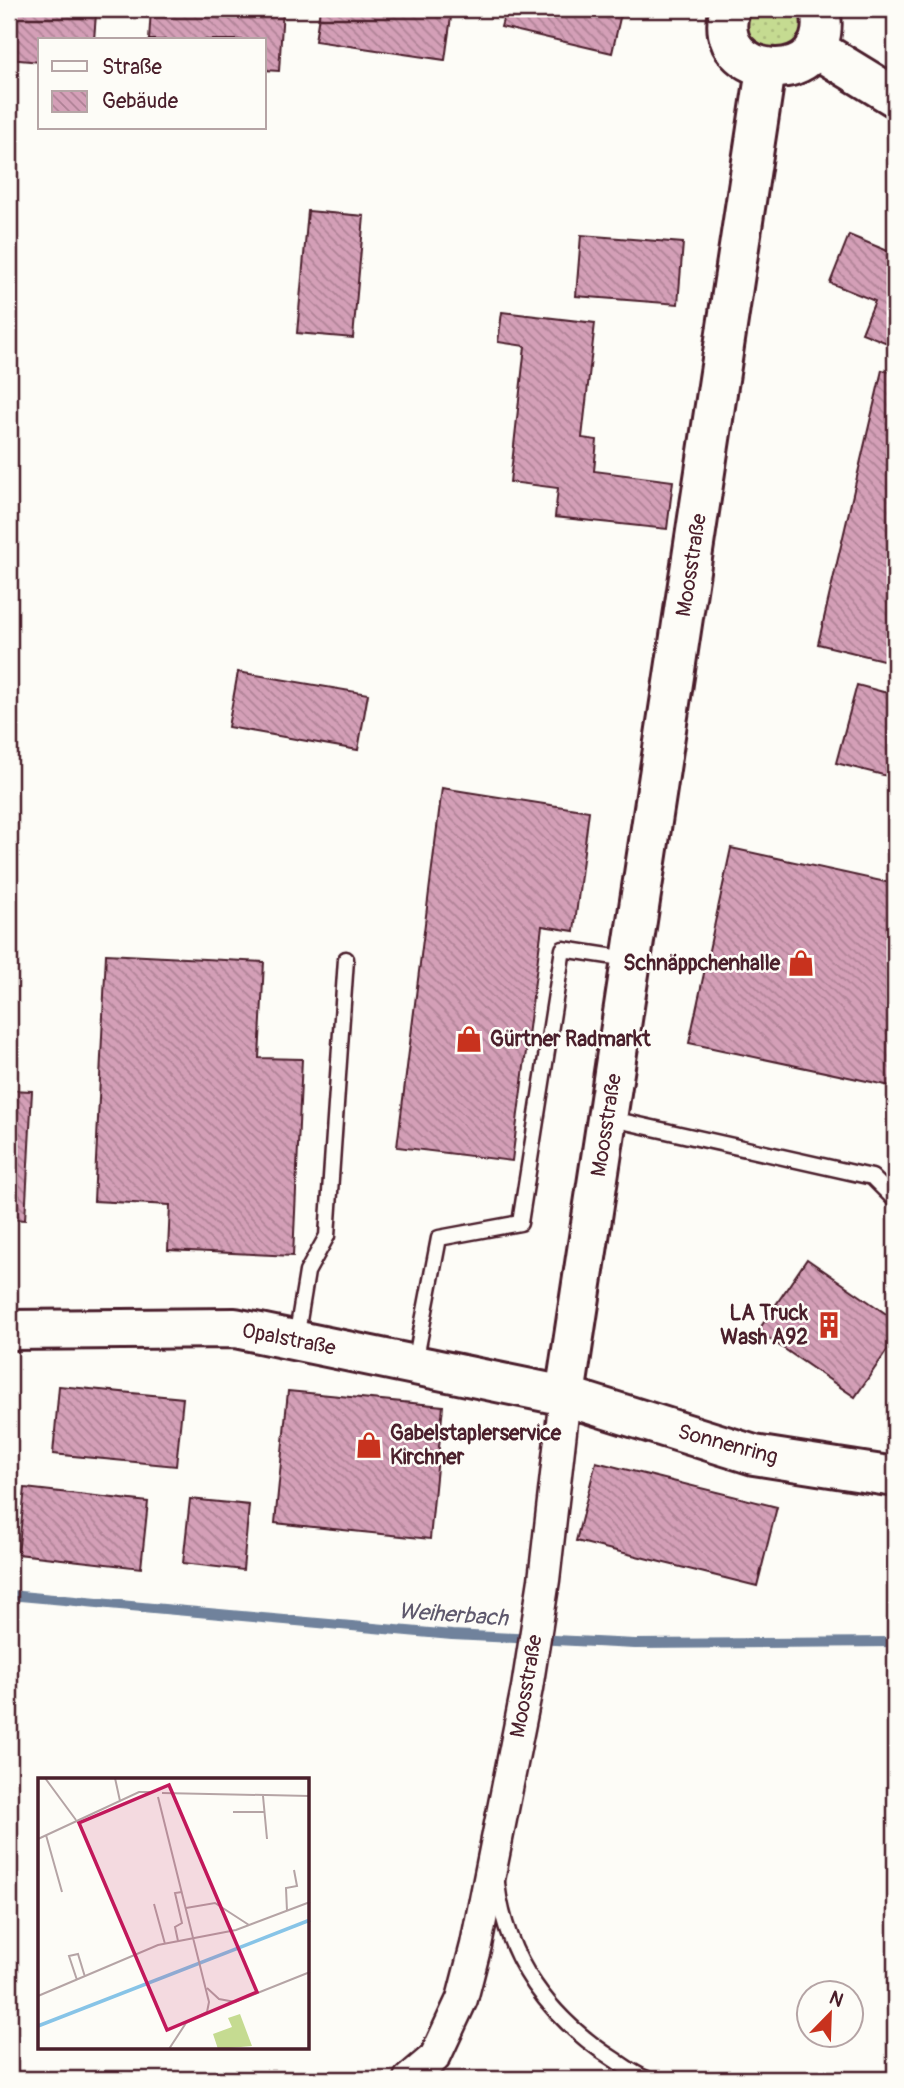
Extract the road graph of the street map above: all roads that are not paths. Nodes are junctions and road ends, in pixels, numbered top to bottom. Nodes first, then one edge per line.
1 (730, 9) edge
2 (820, 9) edge
3 (815, 48) junction
4 (766, 69) junction
5 (895, 97) edge
6 (346, 960) dead end
7 (631, 960) junction
8 (607, 1118) junction
9 (895, 1200) edge
10 (9, 1330) edge
11 (296, 1340) junction
12 (415, 1365) junction
13 (565, 1396) junction
14 (895, 1476) edge
15 (494, 1858) junction
16 (409, 2079) edge
17 (647, 2079) edge

1 - 4 street
2 - 3 street
3 - 4 street
3 - 5 street
4 - 7 street, Moosstraße
6 - 11 lane
7 - 8 street, Moosstraße
7 - 12 lane
8 - 9 lane
8 - 13 street, Moosstraße
10 - 11 street, Opalstraße
11 - 12 street, Opalstraße
12 - 13 street, Opalstraße
13 - 14 street, Sonnenring
13 - 15 street, Moosstraße
15 - 16 street, Moosstraße
15 - 17 lane

